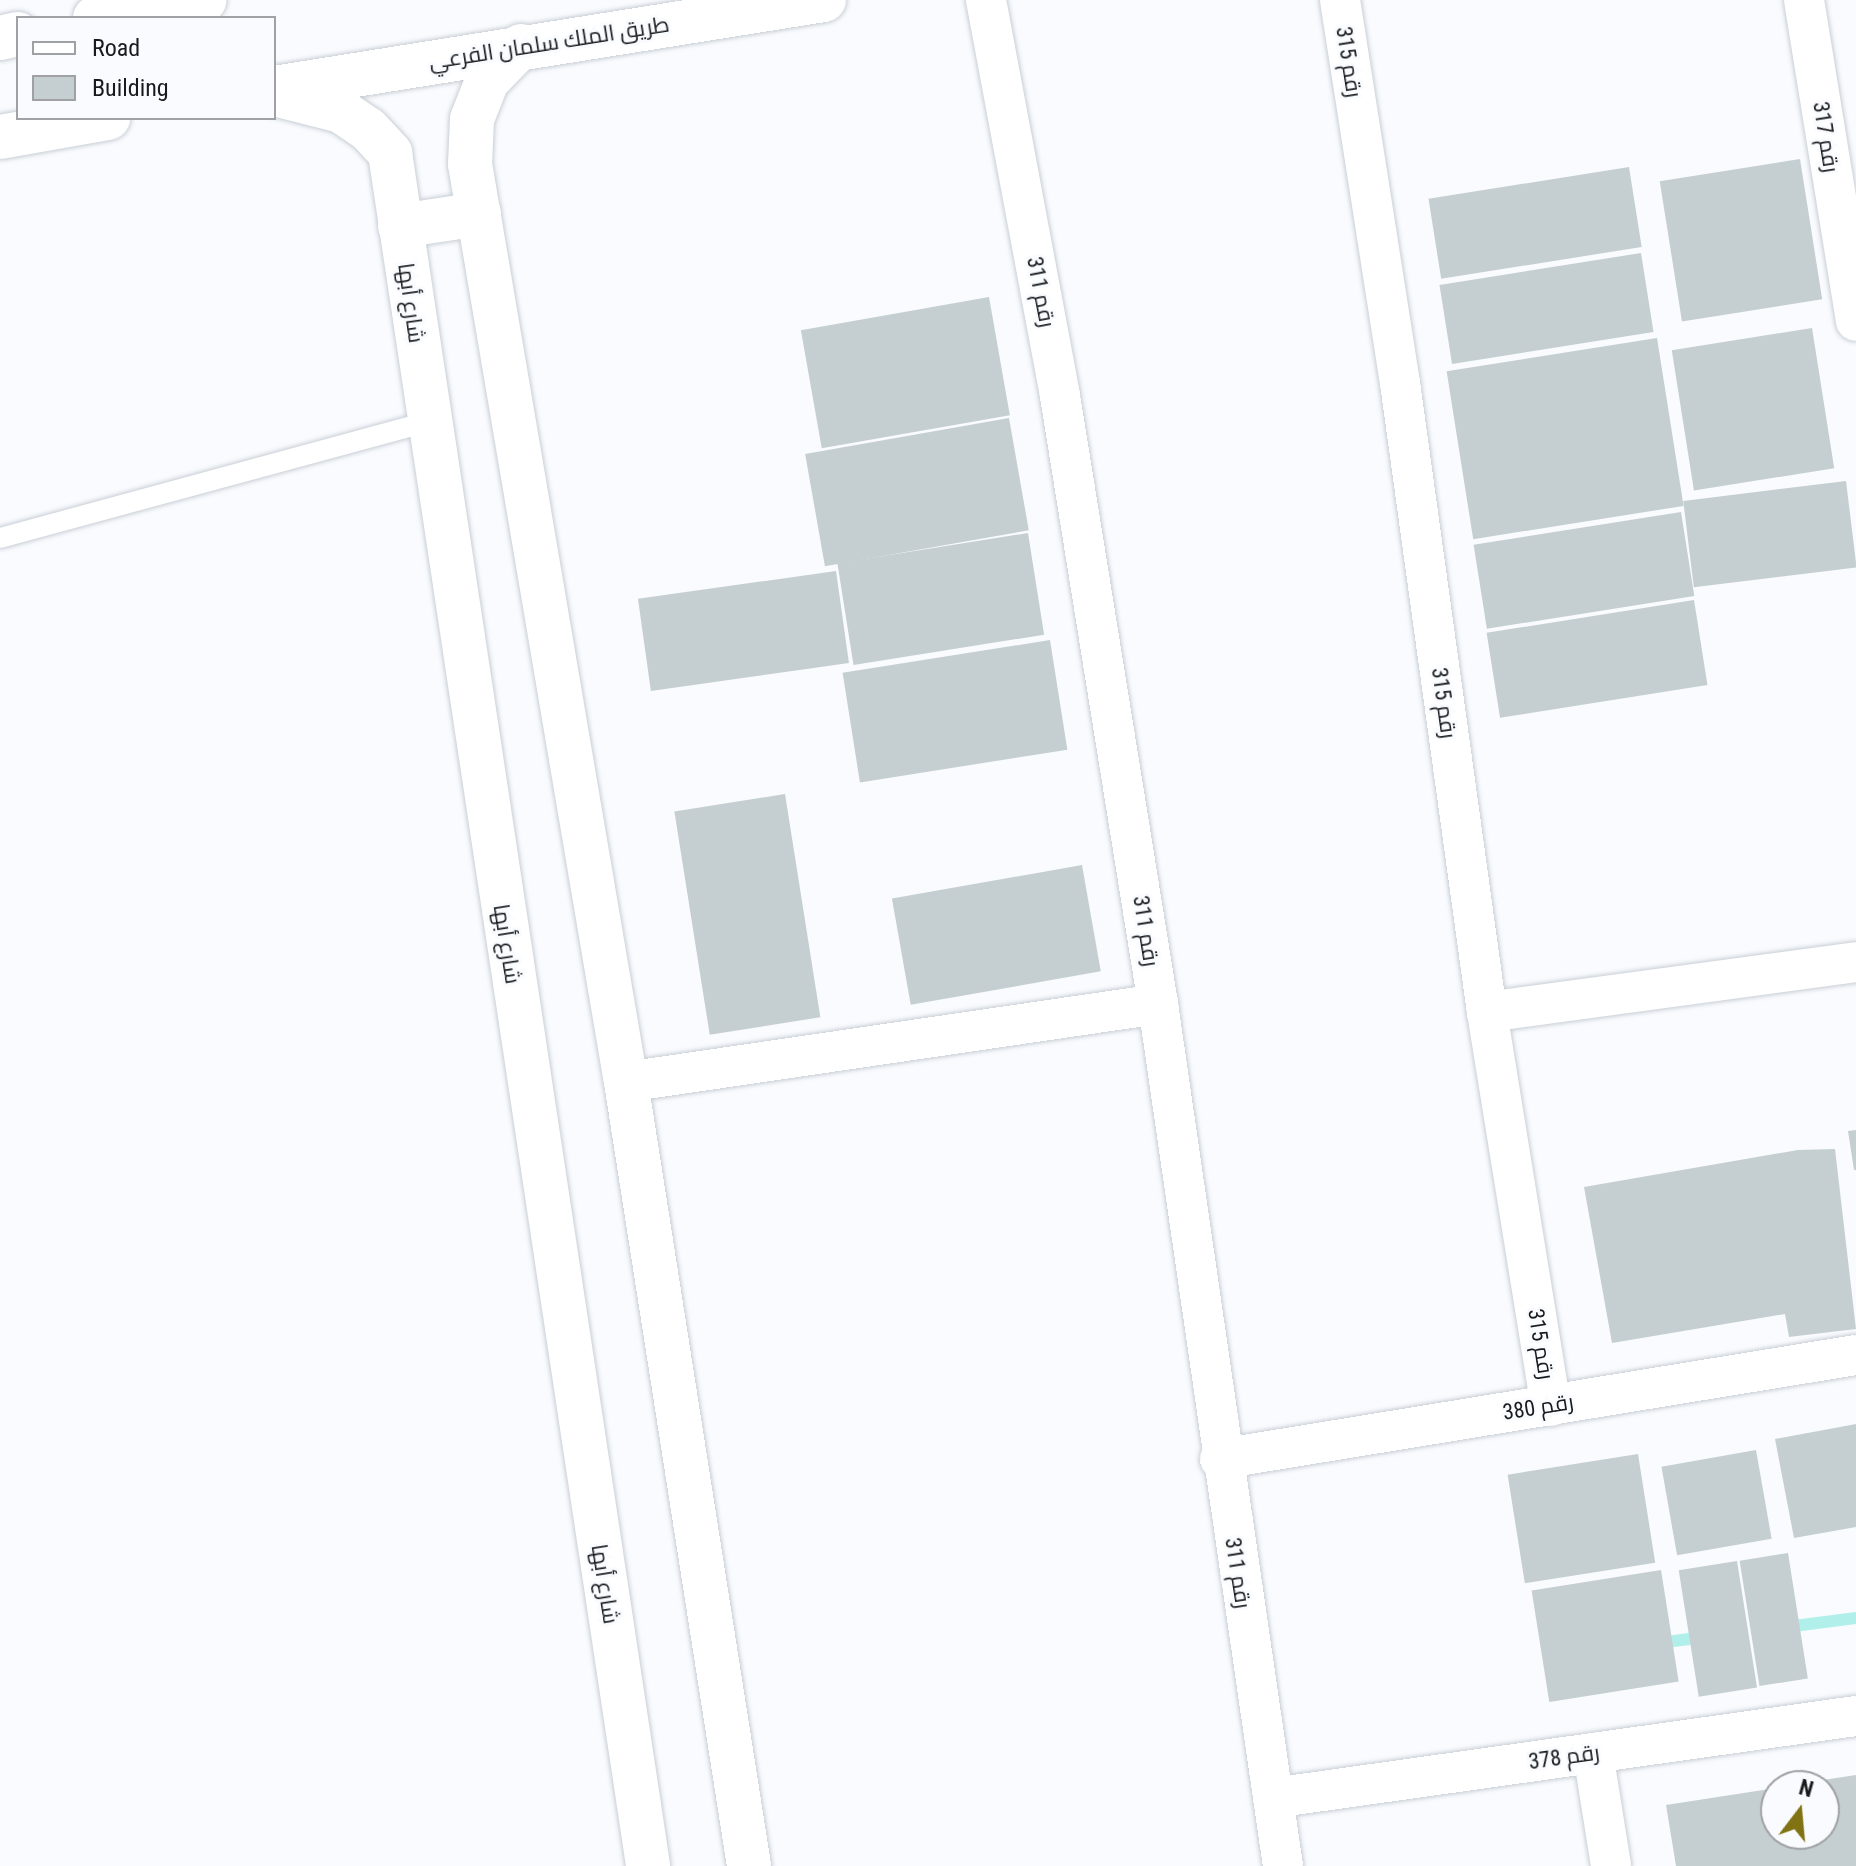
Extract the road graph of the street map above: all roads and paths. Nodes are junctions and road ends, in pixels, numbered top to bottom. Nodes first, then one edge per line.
1 (205, 0) edge
2 (824, 0) edge
3 (986, 0) edge
4 (1340, 0) edge
5 (1804, 0) edge
6 (107, 16) edge
7 (521, 46) junction
8 (276, 91) edge
9 (276, 92) edge
10 (97, 120) edge
11 (0, 137) edge
12 (479, 214) junction
13 (400, 226) junction
14 (1856, 315) edge
15 (427, 422) junction
16 (0, 538) edge
17 (1856, 962) edge
18 (1158, 1004) junction
19 (1487, 1012) junction
20 (626, 1082) junction
21 (1856, 1355) edge
22 (1551, 1406) junction
23 (1220, 1459) junction
24 (1856, 1716) edge
25 (1593, 1753) junction
26 (1273, 1798) junction
27 (648, 1866) edge
28 (749, 1866) edge
29 (1283, 1866) edge
30 (1611, 1866) edge

1 - 6 main road
2 - 7 main road, طريق الملك سلمان الفرعي
3 - 18 street, رقم 311
4 - 19 street, رقم 315
5 - 14 street, رقم 317
7 - 8 main road, طريق الملك سلمان الفرعي
7 - 12 main road
9 - 13 main road, شارع أبها
10 - 11 main road
12 - 13 main road
12 - 20 main road
13 - 15 main road, شارع أبها
15 - 16 lane
15 - 27 main road, شارع أبها
17 - 19 street
18 - 20 street
18 - 23 street, رقم 311
19 - 22 street, رقم 315
20 - 28 main road
21 - 22 street, رقم 380
22 - 23 street, رقم 380
23 - 26 street, رقم 311
24 - 25 street, رقم 378
25 - 26 street, رقم 378
25 - 30 street
26 - 29 street, رقم 311

